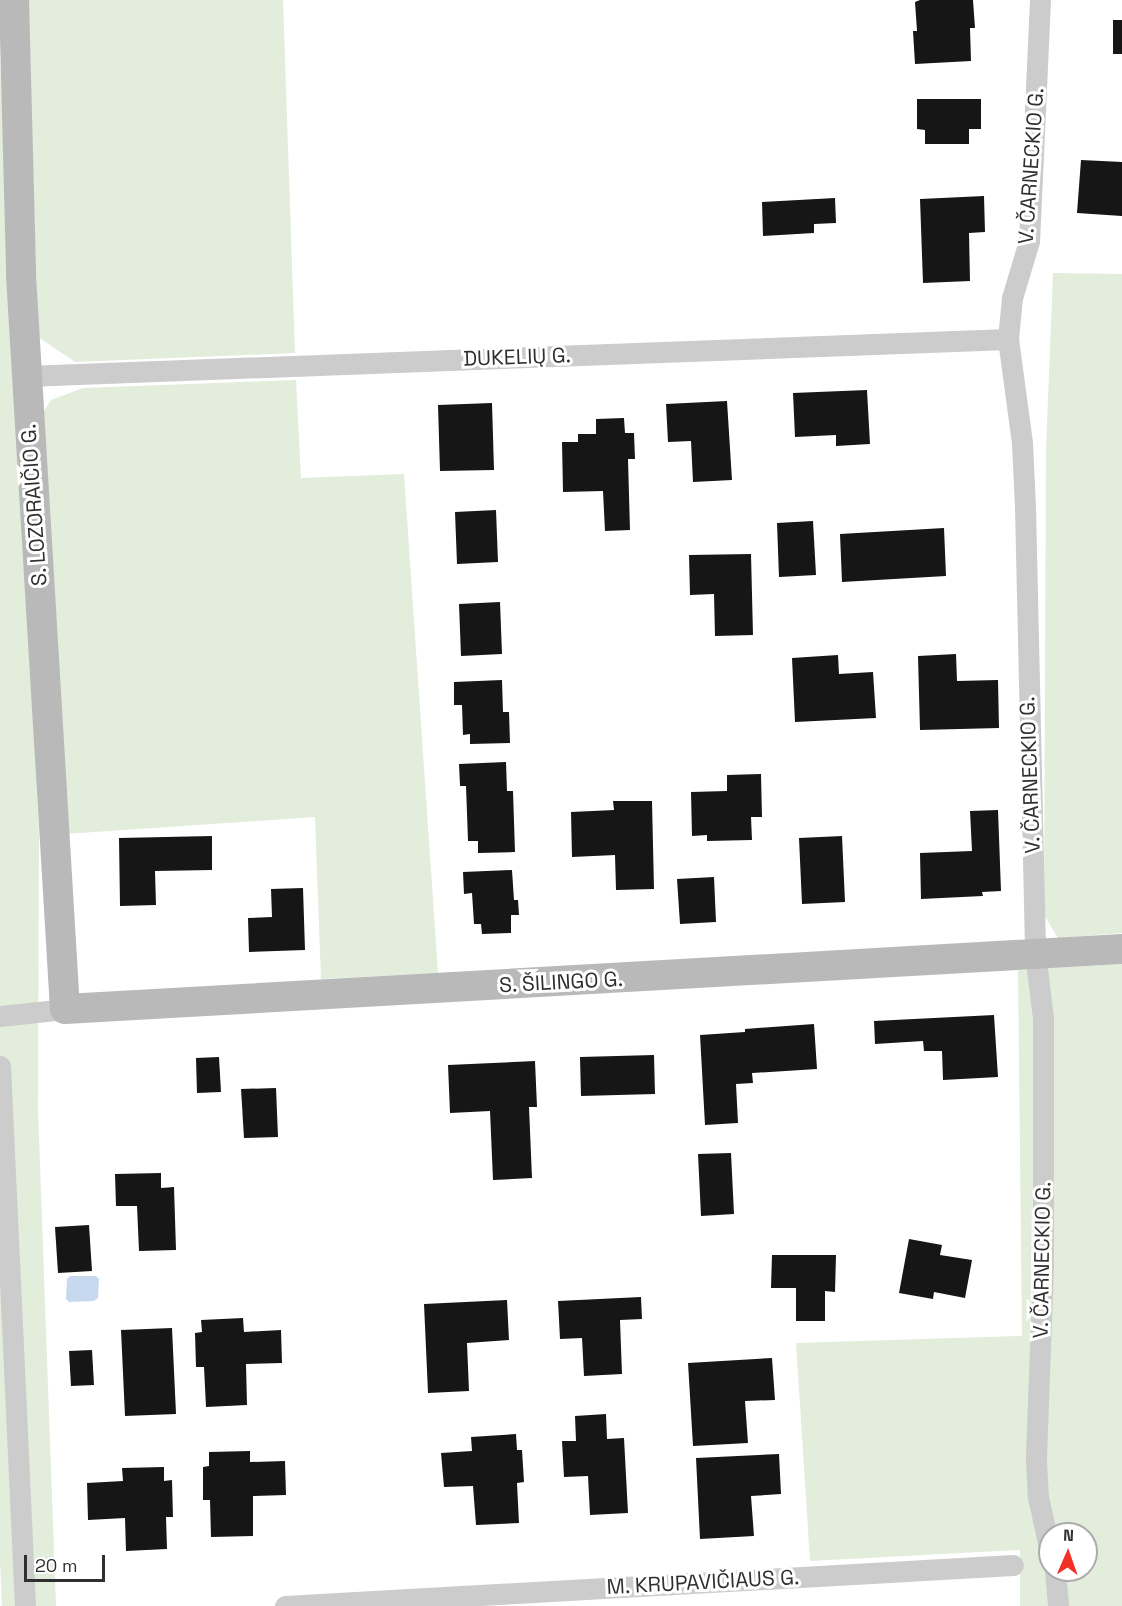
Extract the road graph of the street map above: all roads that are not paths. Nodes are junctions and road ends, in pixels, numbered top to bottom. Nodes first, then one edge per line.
1 (14, 0) edge
2 (1040, 0) edge
3 (1008, 339) junction
4 (26, 376) junction
5 (1122, 949) edge
6 (1035, 954) junction
7 (64, 1009) junction
8 (0, 1016) edge
9 (0, 1066) edge
10 (1044, 1522) edge
11 (1013, 1564) dead end
12 (1056, 1582) edge
13 (25, 1606) edge
14 (285, 1606) edge
15 (1058, 1606) edge

1 - 4 street, S. LOZORAIČIO G.
2 - 3 street, V. ČARNECKIO G.
3 - 4 street, DUKELIŲ G.
3 - 6 street, V. ČARNECKIO G.
4 - 7 street, S. LOZORAIČIO G.
5 - 6 street, S. ŠILINGO G.
6 - 7 street, S. ŠILINGO G.
6 - 10 street, V. ČARNECKIO G.
7 - 8 street, S. ŠILINGO G.
9 - 13 street
11 - 14 street, M. KRUPAVIČIAUS G.
12 - 15 street

